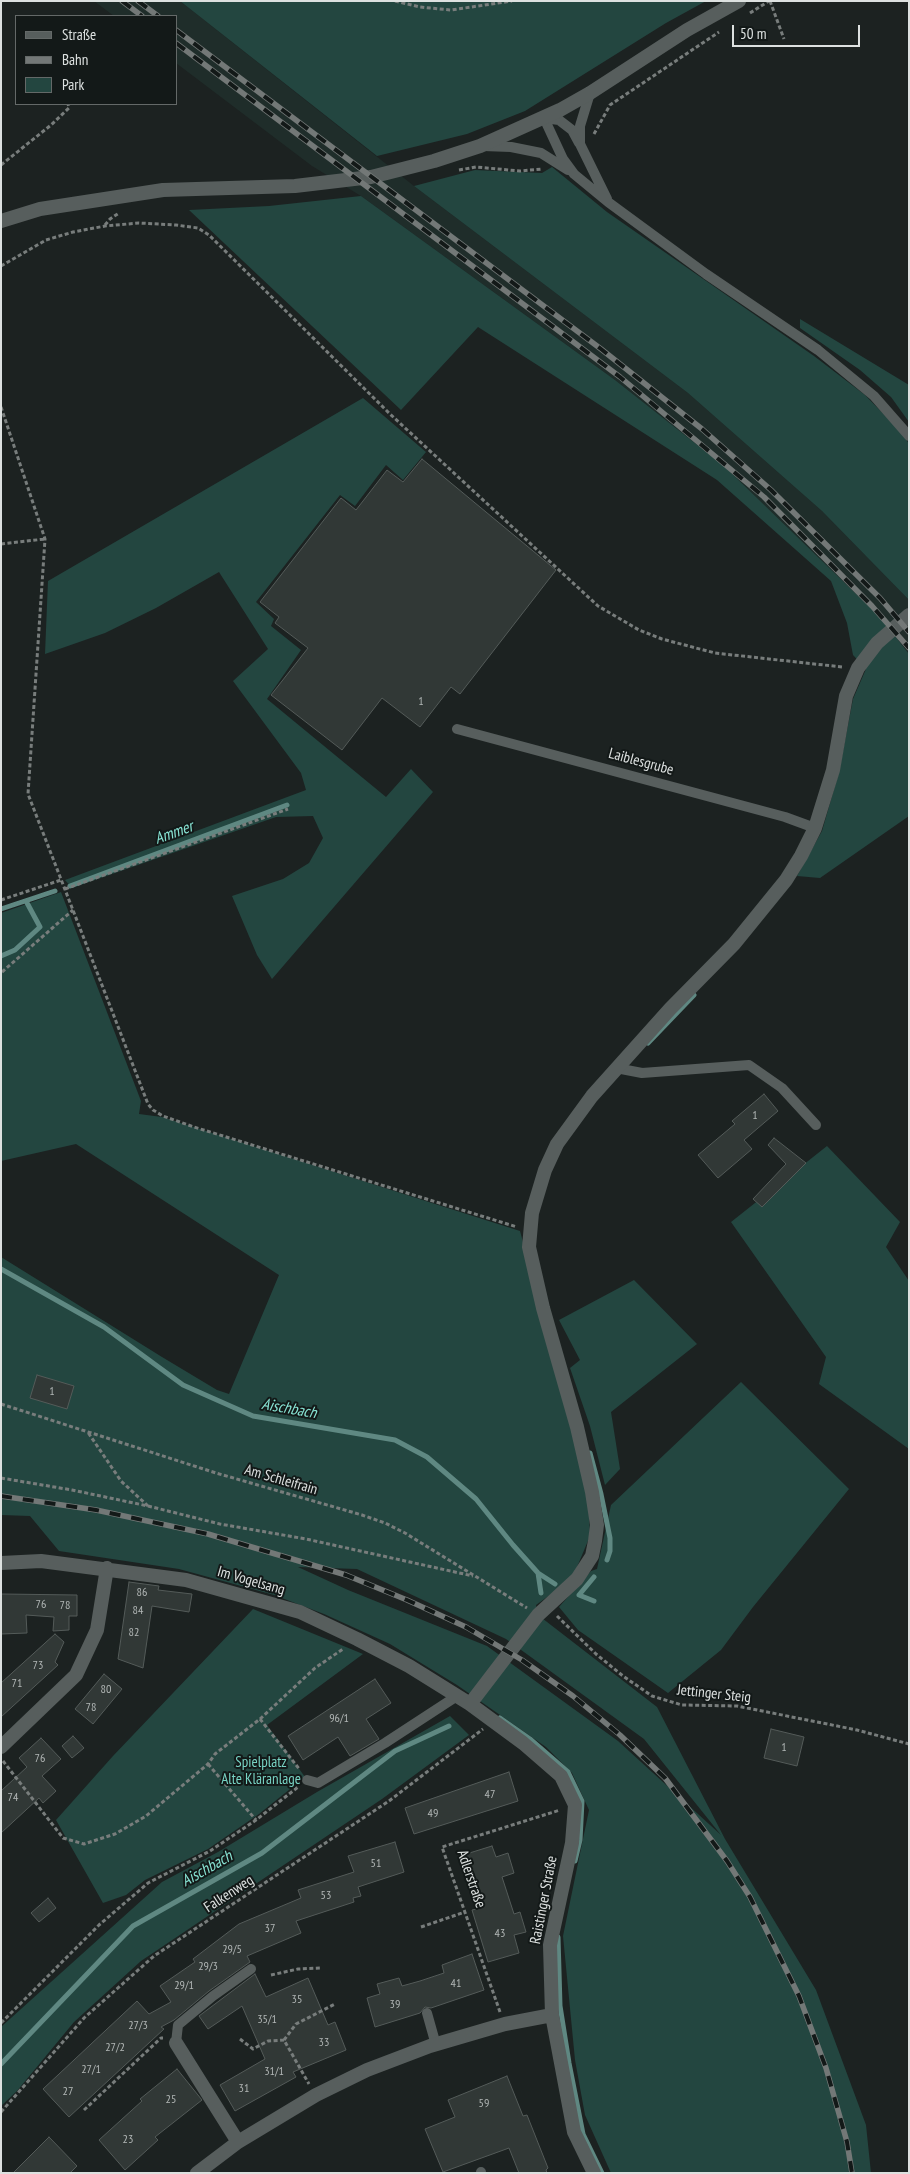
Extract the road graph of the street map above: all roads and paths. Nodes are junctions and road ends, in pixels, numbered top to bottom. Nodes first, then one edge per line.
1 (395, 1) edge
2 (512, 1) edge
3 (739, 1) edge
4 (769, 1) edge
5 (746, 14) dead end
6 (724, 28) dead end
7 (784, 39) dead end
8 (590, 93) junction
9 (68, 106) edge
10 (544, 118) junction
11 (480, 146) junction
12 (582, 147) junction
13 (556, 162) junction
14 (1, 165) edge
15 (453, 172) dead end
16 (574, 174) junction
17 (608, 202) junction
18 (1, 221) edge
19 (1, 266) edge
20 (1, 407) edge
21 (909, 436) edge
22 (45, 539) junction
23 (1, 544) edge
24 (909, 615) edge
25 (858, 668) junction
26 (458, 729) dead end
27 (288, 809) dead end
28 (815, 828) junction
29 (61, 880) junction
30 (65, 889) junction
31 (1, 900) edge
32 (73, 910) junction
33 (2, 972) edge
34 (616, 1068) junction
35 (816, 1126) dead end
36 (530, 1230) junction
37 (1, 1404) edge
38 (86, 1430) junction
39 (1, 1478) edge
40 (148, 1506) junction
41 (1, 1563) edge
42 (107, 1568) junction
43 (476, 1576) junction
44 (543, 1610) junction
45 (357, 1639) junction
46 (457, 1696) junction
47 (470, 1704) junction
48 (260, 1719) junction
49 (493, 1722) junction
50 (909, 1744) edge
51 (1, 1747) edge
52 (1, 1758) edge
53 (208, 1764) junction
54 (307, 1780) junction
55 (575, 1805) junction
56 (256, 1820) junction
57 (465, 1912) junction
58 (422, 1927) dead end
59 (320, 1968) dead end
60 (251, 1969) dead end
61 (271, 1975) dead end
62 (335, 2004) dead end
63 (427, 2013) dead end
64 (552, 2015) junction
65 (1, 2023) edge
66 (505, 2024) junction
67 (240, 2039) dead end
68 (284, 2040) junction
69 (176, 2043) junction
70 (436, 2045) junction
71 (316, 2095) junction
72 (84, 2110) dead end
73 (1, 2112) edge
74 (238, 2142) junction
75 (197, 2173) edge
76 (594, 2173) edge

1 - 2 path
3 - 8 street
4 - 5 path
4 - 7 path
6 - 12 path
8 - 10 street
8 - 12 lane
9 - 14 path
10 - 11 street
10 - 12 lane
10 - 16 lane
11 - 13 lane
11 - 18 street
12 - 17 lane
13 - 15 path
13 - 16 lane
16 - 17 lane
17 - 21 lane
19 - 25 path
20 - 22 path
22 - 23 path
22 - 29 path
24 - 25 street
25 - 28 street
26 - 28 lane, Laiblesgrube
27 - 30 path
28 - 34 street
29 - 30 path
29 - 31 path
30 - 32 path
32 - 33 path
32 - 36 path
34 - 35 lane
34 - 36 street
36 - 44 street
37 - 38 path, Am Schleifrain
38 - 40 path
38 - 43 path, Am Schleifrain
39 - 40 path
40 - 43 path
41 - 42 street, Im Vogelsang
42 - 45 street, Im Vogelsang
42 - 51 street
43 - 44 path, Am Schleifrain
44 - 47 street
44 - 50 path, Jettinger Steig
45 - 46 street, Im Vogelsang
45 - 48 path
46 - 47 street, Im Vogelsang
46 - 54 lane
47 - 49 street
48 - 53 path
48 - 54 path
49 - 55 street
49 - 73 path, Falkenweg
52 - 53 path
53 - 56 path
54 - 56 path
55 - 57 path, Adlerstraße
55 - 64 street, Raistinger Straße
56 - 65 path
57 - 58 path
57 - 66 path, Adlerstraße
59 - 61 path
60 - 69 lane
62 - 68 path
63 - 70 lane
64 - 66 street
64 - 76 street, Raistinger Straße
66 - 70 street
67 - 68 path
68 - 71 path
69 - 72 path
69 - 74 street
70 - 71 street
71 - 74 street
74 - 75 street

